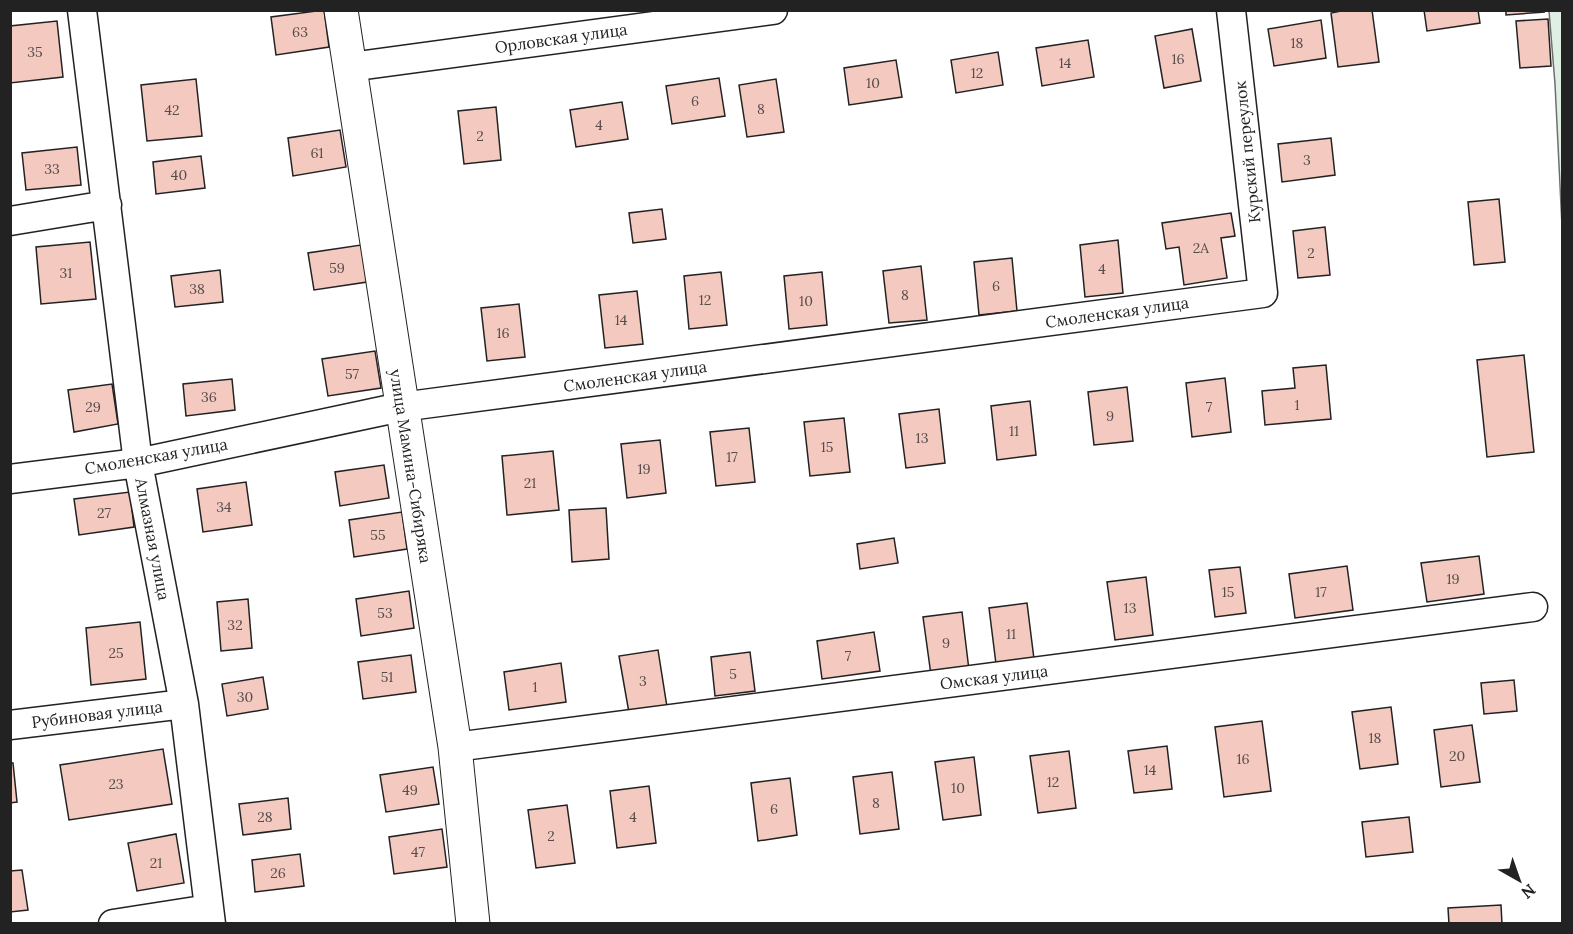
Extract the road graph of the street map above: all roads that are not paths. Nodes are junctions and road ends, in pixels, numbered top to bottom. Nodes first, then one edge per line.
1 (82, 10) edge
2 (341, 10) edge
3 (773, 10) edge
4 (1231, 10) edge
5 (350, 67) junction
6 (107, 205) junction
7 (10, 221) edge
8 (1263, 293) joint
9 (401, 407) junction
10 (138, 463) junction
11 (10, 479) edge
12 (1533, 607) dead end
13 (184, 704) junction
14 (10, 725) edge
15 (455, 747) junction
16 (210, 916) edge
17 (113, 924) edge
18 (472, 924) edge

1 - 6 street, Алмазная улица
2 - 5 street, улица Мамина-Сибиряка
3 - 5 street, Орловская улица
4 - 8 street, Курский переулок
5 - 9 street, улица Мамина-Сибиряка
6 - 7 street
6 - 10 street, Алмазная улица
8 - 9 street, Смоленская улица
9 - 10 street, Смоленская улица
9 - 15 street, улица Мамина-Сибиряка
10 - 11 street, Смоленская улица
10 - 13 street, Алмазная улица
12 - 15 street, Омская улица
13 - 14 street, Рубиновая улица
13 - 16 street, Алмазная улица
15 - 18 street, улица Мамина-Сибиряка
16 - 17 street

